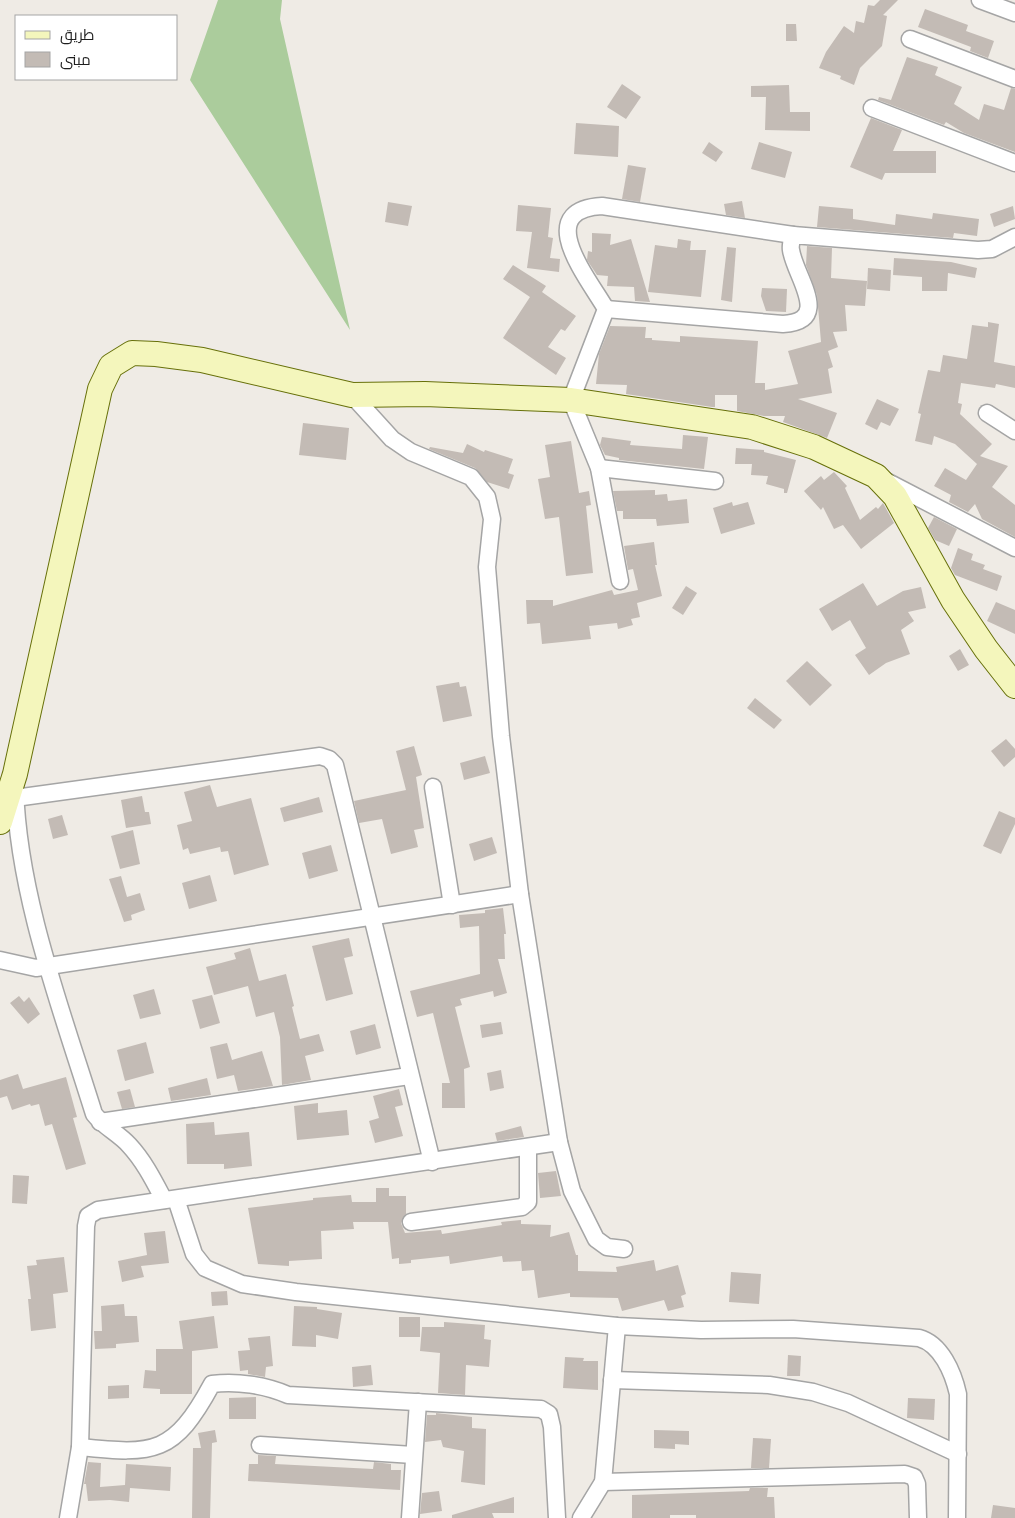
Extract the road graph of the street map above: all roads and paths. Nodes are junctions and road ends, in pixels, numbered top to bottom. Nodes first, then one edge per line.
1 (980, 0) edge
2 (1015, 13) edge
3 (910, 39) dead end
4 (1015, 79) edge
5 (872, 108) dead end
6 (1015, 163) edge
7 (793, 235) junction
8 (1015, 237) edge
9 (606, 309) junction
10 (352, 394) junction
11 (571, 400) junction
12 (988, 413) dead end
13 (1015, 431) edge
14 (599, 468) junction
15 (876, 476) junction
16 (715, 481) dead end
17 (1015, 548) edge
18 (620, 581) dead end
19 (1015, 686) edge
20 (15, 774) junction
21 (434, 788) dead end
22 (15, 798) junction
23 (0, 822) edge
24 (520, 894) junction
25 (452, 905) junction
26 (373, 918) junction
27 (0, 960) edge
28 (48, 965) junction
29 (409, 1076) junction
30 (100, 1122) junction
31 (559, 1142) junction
32 (528, 1147) junction
33 (432, 1162) junction
34 (170, 1199) junction
35 (411, 1222) dead end
36 (624, 1249) dead end
37 (617, 1326) junction
38 (612, 1380) junction
39 (418, 1402) junction
40 (260, 1445) dead end
41 (80, 1447) junction
42 (958, 1454) junction
43 (414, 1455) junction
44 (603, 1482) junction
45 (68, 1518) edge
46 (410, 1518) edge
47 (557, 1518) edge
48 (581, 1518) edge
49 (918, 1518) edge
50 (957, 1518) edge

1 - 2 street
3 - 4 street
5 - 6 street
7 - 8 street
7 - 9 street
7 - 9 street
9 - 11 street
10 - 11 street
10 - 20 street
10 - 24 street
11 - 14 street
11 - 15 street
12 - 13 street
14 - 16 street
14 - 18 street
15 - 17 street
15 - 19 street
20 - 22 street
20 - 23 street
21 - 25 street
22 - 26 street
22 - 28 street
24 - 25 street
24 - 31 street
25 - 26 street
26 - 28 street
26 - 29 street
27 - 28 street
28 - 30 street
29 - 30 street
29 - 33 street
30 - 34 street
31 - 32 street
31 - 36 street
32 - 33 street
32 - 35 street
33 - 34 street
34 - 37 street
34 - 41 street
37 - 38 street
37 - 42 street
38 - 42 street
38 - 44 street
39 - 41 street
39 - 43 street
39 - 47 street
40 - 43 street
41 - 45 street
42 - 50 street
43 - 46 street
44 - 48 street
44 - 49 street

